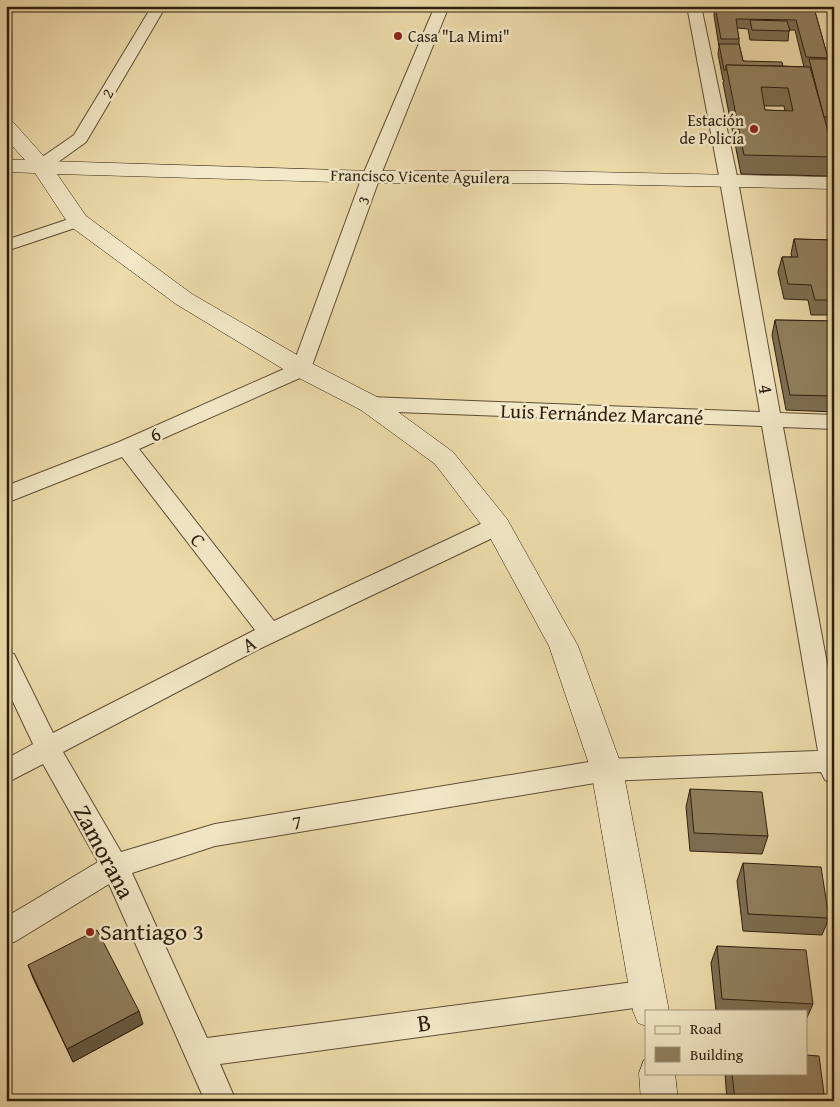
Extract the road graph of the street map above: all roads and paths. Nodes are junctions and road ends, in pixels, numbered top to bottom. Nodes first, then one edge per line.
1 (159, 6) edge
2 (442, 6) edge
3 (694, 6) edge
4 (800, 6) edge
5 (834, 7) edge
6 (6, 126) edge
7 (6, 166) edge
8 (41, 166) junction
9 (371, 176) junction
10 (729, 181) junction
11 (834, 183) edge
12 (78, 221) junction
13 (6, 246) edge
14 (302, 369) junction
15 (370, 404) junction
16 (772, 421) junction
17 (834, 422) edge
18 (126, 448) junction
19 (6, 495) edge
20 (497, 526) junction
21 (270, 633) junction
22 (6, 661) edge
23 (47, 748) junction
24 (833, 765) edge
25 (608, 770) junction
26 (6, 772) edge
27 (115, 866) junction
28 (6, 932) edge
29 (650, 1002) edge
30 (199, 1053) junction
31 (657, 1074) edge
32 (221, 1101) edge
33 (660, 1101) edge

1 - 8 street, 2
2 - 9 street, 3
3 - 10 street, 4
4 - 5 street
6 - 8 main road
7 - 8 main road, Francisco Vicente Aguilera
8 - 9 main road, Francisco Vicente Aguilera
8 - 12 main road
9 - 10 main road, Francisco Vicente Aguilera
9 - 14 street, 3
10 - 11 main road, Francisco Vicente Aguilera
10 - 16 street, 4
12 - 13 street
12 - 14 main road
14 - 15 main road
14 - 18 street, 6
15 - 16 street, Luis Fernández Marcané
15 - 20 main road
16 - 17 street, Luis Fernández Marcané
16 - 24 street, 4
18 - 19 street, 6
18 - 21 street, C
20 - 21 street, A
20 - 25 main road
21 - 23 street, A
22 - 23 street, Zamorana
23 - 26 street, A
23 - 27 street, Zamorana
24 - 25 street, 7
25 - 27 street, 7
25 - 29 main road
27 - 28 street, 7
27 - 30 street, Zamorana
29 - 30 street, B
30 - 32 street, Zamorana
31 - 33 main road

